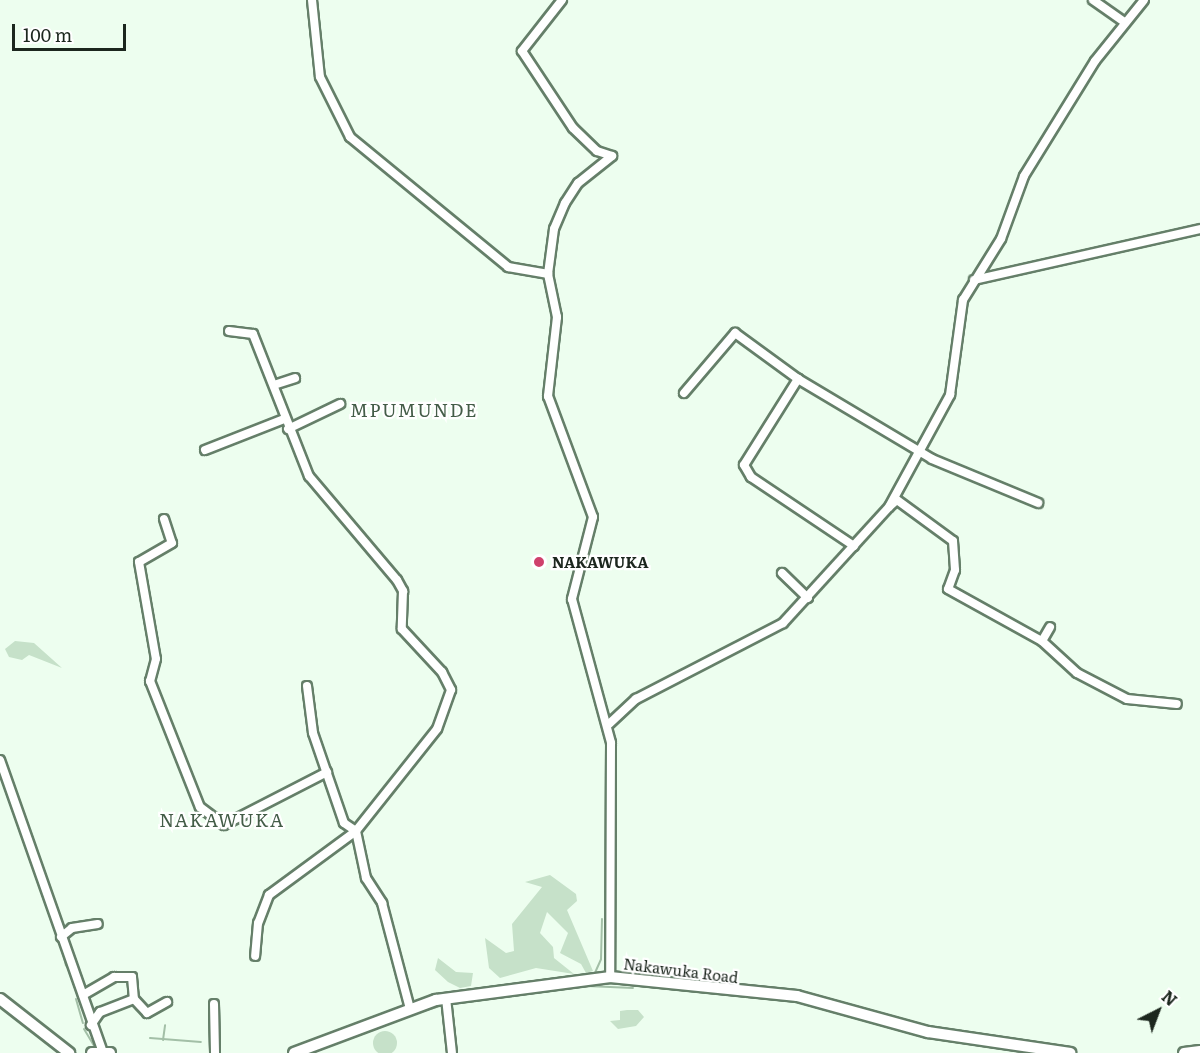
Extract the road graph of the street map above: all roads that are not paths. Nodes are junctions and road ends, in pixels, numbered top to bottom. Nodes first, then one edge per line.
1 (312, 0) edge
2 (562, 0) edge
3 (1093, 0) edge
4 (1144, 0) edge
5 (1125, 22) junction
6 (1200, 229) edge
7 (548, 274) junction
8 (973, 280) junction
9 (229, 331) dead end
10 (295, 378) dead end
11 (798, 379) junction
12 (277, 384) junction
13 (684, 393) dead end
14 (340, 404) dead end
15 (284, 419) junction
16 (288, 429) junction
17 (205, 450) dead end
18 (919, 452) junction
19 (1038, 503) dead end
20 (889, 507) junction
21 (164, 519) dead end
22 (855, 546) junction
23 (782, 573) dead end
24 (808, 598) junction
25 (1050, 627) dead end
26 (1042, 641) junction
27 (307, 686) dead end
28 (1177, 704) dead end
29 (609, 724) junction
30 (0, 760) edge
31 (327, 772) junction
32 (356, 831) junction
33 (99, 924) dead end
34 (61, 937) junction
35 (255, 956) dead end
36 (610, 977) junction
37 (82, 995) junction
38 (446, 998) junction
39 (0, 999) edge
40 (134, 999) junction
41 (167, 1002) dead end
42 (214, 1004) dead end
43 (410, 1010) junction
44 (91, 1025) junction
45 (1200, 1051) edge
46 (101, 1052) edge
47 (69, 1053) edge
48 (215, 1053) edge
49 (294, 1053) edge
50 (452, 1053) edge
51 (1070, 1053) edge
52 (1184, 1053) edge

1 - 7 street
2 - 7 street
3 - 5 street
4 - 5 street
5 - 8 street
6 - 8 street
7 - 29 street
8 - 18 street
9 - 12 street
10 - 12 street
11 - 13 street
11 - 18 street
11 - 22 street
12 - 15 street
14 - 16 street
15 - 16 street
15 - 17 street
16 - 32 street
18 - 19 street
18 - 20 street
20 - 22 street
20 - 26 street
21 - 31 street
22 - 24 street
23 - 24 street
24 - 29 street
25 - 26 street
26 - 28 street
27 - 31 street
29 - 36 street
30 - 34 street
31 - 32 street
32 - 35 street
32 - 43 street
33 - 34 street
34 - 37 street
36 - 38 main road, Nakawuka Road
36 - 51 main road, Nakawuka Road
37 - 40 street
37 - 44 street
38 - 43 main road, Nakawuka Road
38 - 50 street
39 - 47 main road
40 - 41 street
40 - 44 street
42 - 48 street
43 - 49 main road, Nakawuka Road
44 - 46 street
45 - 52 main road

